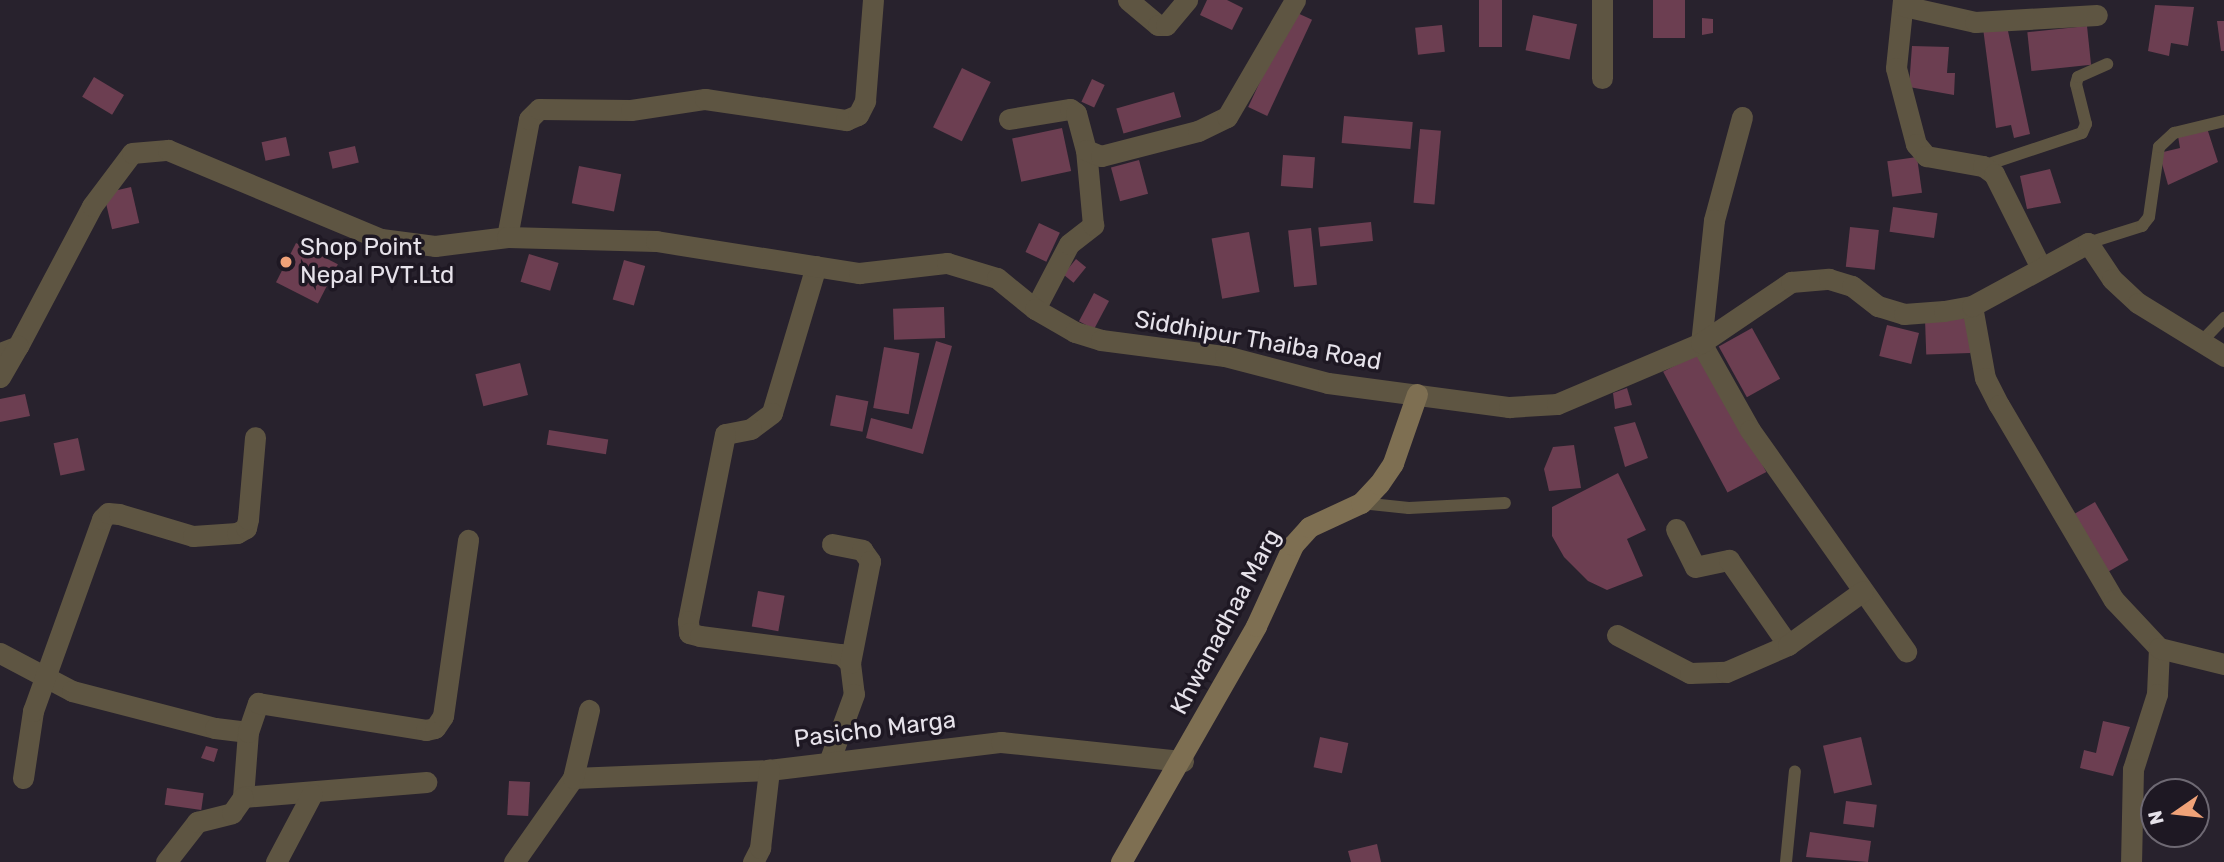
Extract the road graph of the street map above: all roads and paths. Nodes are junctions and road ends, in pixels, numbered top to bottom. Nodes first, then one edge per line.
1 (873, 0) edge
2 (1129, 0) edge
3 (1187, 0) edge
4 (1295, 0) edge
5 (1607, 0) edge
6 (1903, 3) edge
7 (2097, 15) dead end
8 (2107, 64) dead end
9 (1602, 79) dead end
10 (1742, 117) dead end
11 (1009, 119) dead end
12 (2224, 121) edge
13 (1086, 150) junction
14 (1983, 166) junction
15 (506, 237) junction
16 (2088, 243) junction
17 (816, 266) junction
18 (2040, 266) junction
19 (1972, 306) junction
20 (1035, 309) junction
21 (2224, 317) edge
22 (1701, 343) junction
23 (2200, 343) junction
24 (9, 350) edge
25 (2224, 356) edge
26 (0, 377) edge
27 (1417, 394) junction
28 (255, 437) dead end
29 (1361, 503) junction
30 (1505, 503) dead end
31 (1676, 529) dead end
32 (468, 540) dead end
33 (832, 544) dead end
34 (1863, 591) junction
35 (1617, 635) dead end
36 (1788, 645) junction
37 (2159, 648) junction
38 (1906, 651) dead end
39 (0, 653) edge
40 (850, 663) junction
41 (2224, 664) edge
42 (45, 676) junction
43 (589, 710) dead end
44 (248, 732) junction
45 (829, 761) junction
46 (1183, 761) junction
47 (769, 770) junction
48 (1795, 771) dead end
49 (23, 778) dead end
50 (573, 778) junction
51 (426, 782) dead end
52 (312, 794) junction
53 (243, 797) junction
54 (166, 862) edge
55 (276, 862) edge
56 (514, 862) edge
57 (753, 862) edge
58 (1121, 862) edge
59 (1786, 862) edge
60 (2132, 862) edge

1 - 15 street
2 - 3 street
4 - 13 street
5 - 9 street
6 - 7 street
6 - 14 street
8 - 14 lane
10 - 22 street
11 - 13 street
12 - 16 lane
13 - 20 street
14 - 18 street
15 - 17 street, Siddhipur Thaiba Road
15 - 24 street, Siddhipur Thaiba Road
16 - 18 street, Siddhipur Thaiba Road
16 - 23 street
17 - 20 street, Siddhipur Thaiba Road
17 - 40 street
18 - 19 street, Siddhipur Thaiba Road
19 - 22 street, Siddhipur Thaiba Road
19 - 37 street
20 - 27 street, Siddhipur Thaiba Road
21 - 23 lane
22 - 27 street, Siddhipur Thaiba Road
22 - 34 street
23 - 25 street
24 - 26 street, Siddhipur Thaiba Road
27 - 29 street, Khwanadhaa Marg
28 - 42 street
29 - 30 lane
29 - 46 street, Khwanadhaa Marg
31 - 36 street
32 - 44 street
33 - 40 street
34 - 36 street
34 - 38 street
35 - 36 street
37 - 41 street
37 - 60 street
39 - 42 street
40 - 45 street
42 - 44 street
42 - 49 street
43 - 50 street
44 - 53 street
45 - 46 street, Pasicho Marga
45 - 47 street, Pasicho Marga
46 - 58 street, Khwanadhaa Marg
47 - 50 street, Pasicho Marga
47 - 57 street
48 - 59 lane
50 - 56 street
51 - 52 street
52 - 53 street
52 - 55 street
53 - 54 street

